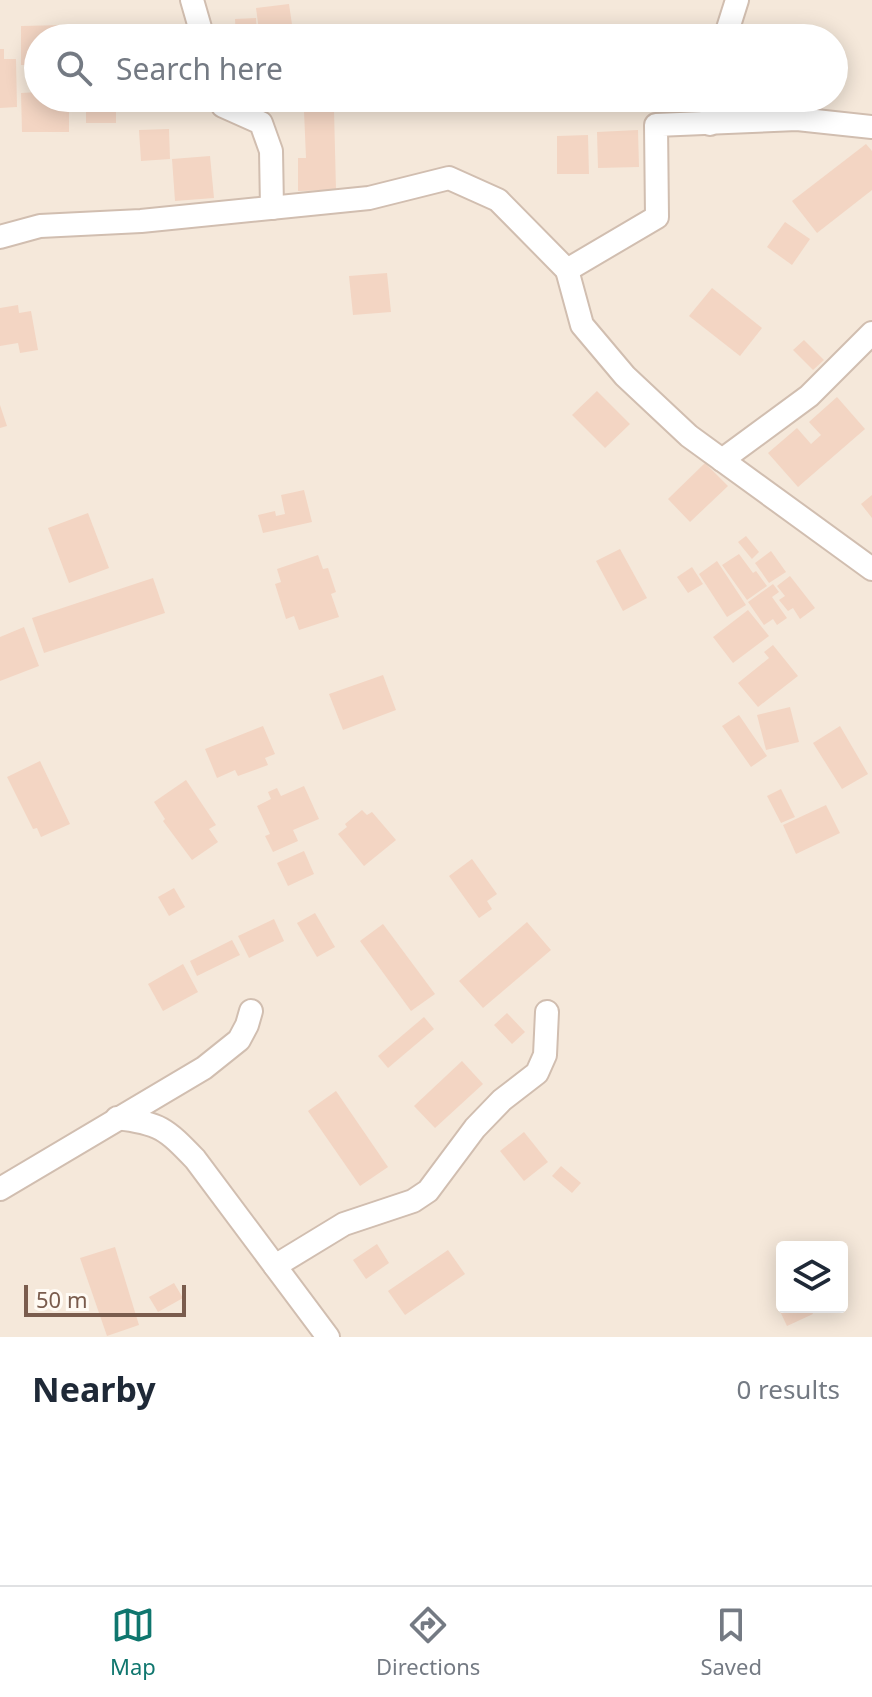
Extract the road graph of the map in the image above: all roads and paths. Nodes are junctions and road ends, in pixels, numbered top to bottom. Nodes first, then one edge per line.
1 (192, 0) edge
2 (737, 0) edge
3 (199, 24) edge
4 (729, 24) edge
5 (236, 112) edge
6 (712, 112) edge
7 (710, 124) junction
8 (872, 127) edge
9 (272, 208) junction
10 (0, 237) edge
11 (567, 270) junction
12 (872, 333) edge
13 (722, 460) junction
14 (872, 569) edge
15 (251, 1011) dead end
16 (547, 1012) dead end
17 (117, 1118) junction
18 (0, 1189) edge
19 (275, 1266) junction
20 (328, 1337) edge

1 - 3 street
2 - 4 street
5 - 9 street
6 - 7 street
7 - 8 street
7 - 11 street
9 - 10 street
9 - 11 street
11 - 13 street
12 - 13 street
13 - 14 street
15 - 17 street
16 - 19 street
17 - 18 street
17 - 19 street
19 - 20 street

